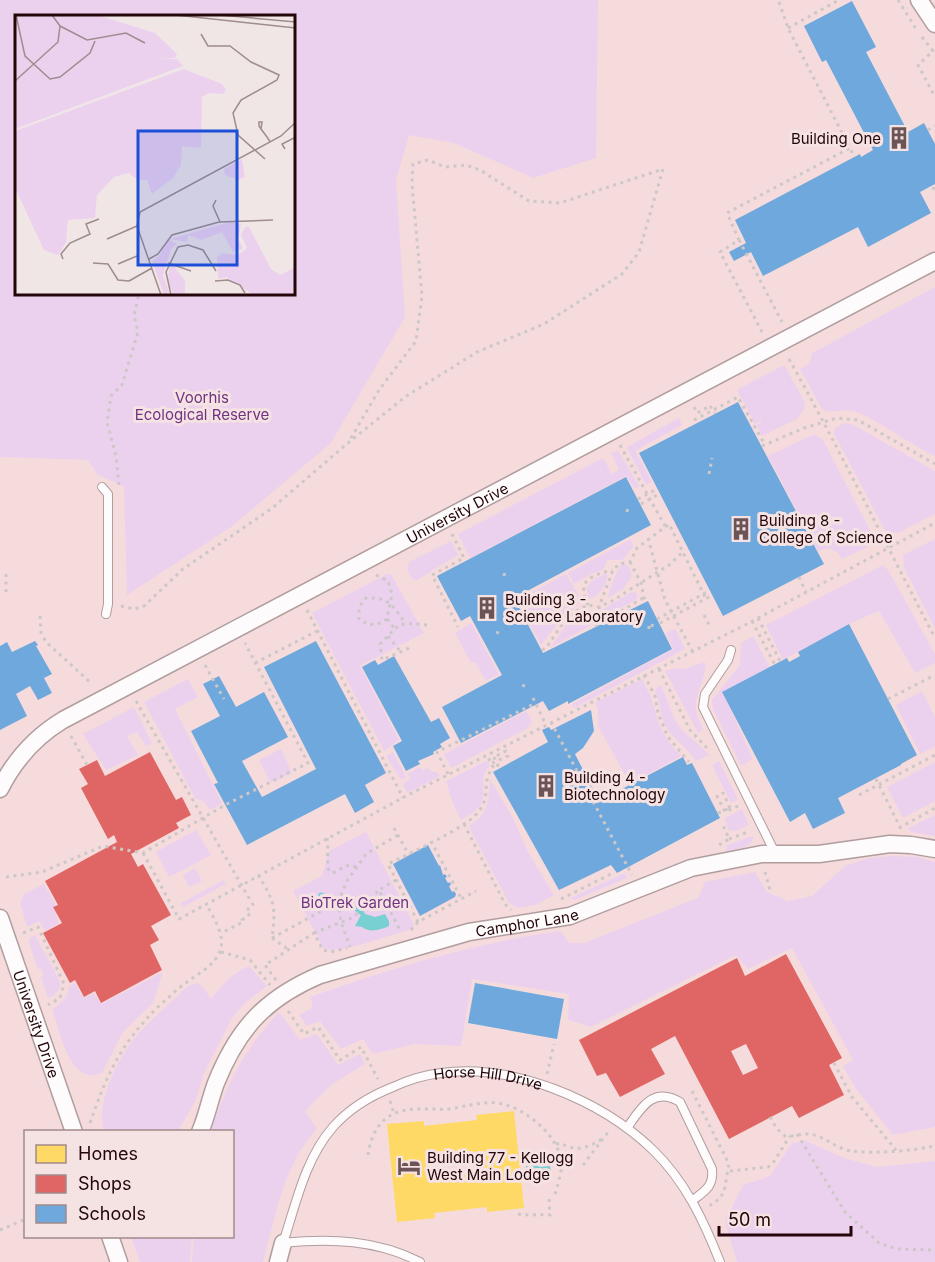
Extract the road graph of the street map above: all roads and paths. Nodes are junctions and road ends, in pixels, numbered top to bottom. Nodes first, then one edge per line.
1 (839, 0) edge
2 (898, 0) edge
3 (919, 0) edge
4 (779, 2) dead end
5 (935, 24) edge
6 (789, 28) junction
7 (935, 97) edge
8 (935, 126) edge
9 (928, 130) dead end
10 (850, 148) junction
11 (853, 154) dead end
12 (739, 240) junction
13 (935, 261) edge
14 (139, 296) edge
15 (782, 322) dead end
16 (762, 332) dead end
17 (789, 358) dead end
18 (694, 407) dead end
19 (715, 413) dead end
20 (694, 420) dead end
21 (825, 423) junction
22 (348, 443) junction
23 (620, 445) dead end
24 (712, 458) dead end
25 (935, 464) edge
26 (710, 474) dead end
27 (657, 489) dead end
28 (105, 490) joint
29 (659, 494) dead end
30 (638, 499) dead end
31 (650, 500) junction
32 (641, 504) dead end
33 (628, 505) dead end
34 (627, 512) dead end
35 (935, 523) edge
36 (664, 526) junction
37 (452, 534) dead end
38 (648, 538) junction
39 (887, 548) junction
40 (683, 552) junction
41 (630, 562) junction
42 (613, 570) junction
43 (505, 571) dead end
44 (658, 572) junction
45 (6, 573) dead end
46 (376, 575) dead end
47 (504, 576) dead end
48 (799, 577) dead end
49 (641, 583) junction
50 (709, 591) dead end
51 (6, 592) dead end
52 (806, 592) junction
53 (711, 596) dead end
54 (645, 597) junction
55 (706, 599) junction
56 (390, 602) junction
57 (645, 602) dead end
58 (108, 604) junction
59 (588, 605) junction
60 (599, 607) junction
61 (307, 610) dead end
62 (106, 614) dead end
63 (704, 615) dead end
64 (40, 616) dead end
65 (673, 616) junction
66 (387, 618) junction
67 (758, 618) junction
68 (611, 620) dead end
69 (752, 621) junction
70 (405, 623) junction
71 (603, 623) junction
72 (428, 625) dead end
73 (709, 625) dead end
74 (595, 626) dead end
75 (458, 627) dead end
76 (393, 628) junction
77 (499, 629) dead end
78 (317, 631) junction
79 (497, 634) dead end
80 (388, 636) junction
81 (935, 638) edge
82 (245, 643) dead end
83 (409, 648) dead end
84 (542, 650) dead end
85 (731, 650) dead end
86 (400, 651) junction
87 (693, 652) junction
88 (780, 661) dead end
89 (255, 663) junction
90 (205, 665) dead end
91 (775, 665) dead end
92 (659, 669) junction
93 (644, 675) junction
94 (935, 675) edge
95 (90, 682) dead end
96 (525, 682) dead end
97 (523, 687) dead end
98 (533, 698) dead end
99 (224, 699) dead end
100 (888, 699) dead end
101 (136, 701) dead end
102 (536, 703) junction
103 (551, 722) junction
104 (546, 725) junction
105 (71, 736) dead end
106 (725, 752) junction
107 (487, 754) junction
108 (935, 755) edge
109 (689, 762) dead end
110 (492, 763) junction
111 (87, 765) dead end
112 (499, 768) dead end
113 (448, 774) junction
114 (876, 779) dead end
115 (879, 784) junction
116 (0, 789) edge
117 (859, 795) dead end
118 (403, 798) junction
119 (935, 808) edge
120 (370, 809) dead end
121 (724, 809) dead end
122 (718, 813) dead end
123 (373, 814) junction
124 (203, 820) junction
125 (722, 823) dead end
126 (464, 824) junction
127 (763, 825) junction
128 (900, 827) junction
129 (394, 828) dead end
130 (894, 831) dead end
131 (398, 835) junction
132 (327, 838) junction
133 (729, 839) junction
134 (431, 841) junction
135 (712, 847) dead end
136 (935, 849) edge
137 (143, 853) junction
138 (775, 853) junction
139 (409, 855) dead end
140 (356, 867) junction
141 (628, 867) dead end
142 (764, 867) dead end
143 (613, 873) dead end
144 (258, 875) junction
145 (6, 877) dead end
146 (396, 880) junction
147 (241, 884) junction
148 (379, 890) junction
149 (770, 890) dead end
150 (461, 898) dead end
151 (338, 902) junction
152 (554, 903) dead end
153 (206, 904) junction
154 (517, 911) dead end
155 (0, 918) edge
156 (340, 922) junction
157 (418, 922) dead end
158 (401, 932) dead end
159 (23, 933) dead end
160 (220, 933) junction
161 (314, 933) dead end
162 (272, 938) junction
163 (350, 947) dead end
164 (289, 950) dead end
165 (220, 951) junction
166 (271, 987) dead end
167 (48, 1005) dead end
168 (284, 1006) dead end
169 (554, 1044) dead end
170 (834, 1063) dead end
171 (370, 1065) dead end
172 (547, 1074) dead end
173 (770, 1117) dead end
174 (627, 1128) junction
175 (74, 1130) edge
176 (93, 1130) edge
177 (200, 1130) edge
178 (797, 1134) junction
179 (790, 1136) junction
180 (604, 1138) junction
181 (618, 1138) dead end
182 (555, 1143) junction
183 (935, 1146) edge
184 (896, 1150) junction
185 (368, 1155) dead end
186 (583, 1165) dead end
187 (729, 1171) dead end
188 (555, 1194) dead end
189 (549, 1198) dead end
190 (693, 1200) junction
191 (518, 1214) dead end
192 (24, 1220) edge
193 (0, 1230) edge
194 (111, 1238) edge
195 (284, 1244) junction
196 (935, 1250) edge
197 (119, 1262) edge
198 (278, 1262) edge
199 (420, 1262) edge
200 (720, 1262) edge

1 - 6 path
2 - 7 path
3 - 5 street
4 - 6 path
6 - 10 path
8 - 9 path
10 - 11 path
10 - 12 path
12 - 15 path
12 - 16 path
13 - 116 street, University Drive
14 - 28 path
17 - 21 path
18 - 19 path, bridge
20 - 21 path
21 - 25 path
21 - 39 path
22 - 22 path
22 - 58 path
23 - 31 path
24 - 26 path
27 - 30 path, bridge
28 - 58 lane
29 - 31 path
31 - 32 path
31 - 36 path
33 - 34 path
35 - 39 path
36 - 38 path
36 - 40 path
37 - 75 path
38 - 41 path
38 - 44 path
39 - 52 path
39 - 81 path
40 - 44 path
40 - 55 path
41 - 42 path
41 - 49 path
42 - 59 path
42 - 60 path
43 - 47 path
44 - 49 path
44 - 65 path
45 - 51 path
46 - 56 path
48 - 52 path
49 - 54 path
49 - 60 path
50 - 65 path, bridge
52 - 67 path
53 - 55 path
54 - 57 path
54 - 71 path
55 - 65 path
56 - 66 path
56 - 66 path
56 - 70 path
58 - 62 lane
59 - 60 path
59 - 84 path
60 - 71 path
61 - 78 path
63 - 73 path
64 - 95 path
65 - 87 path
66 - 76 path
67 - 69 path
67 - 88 path
68 - 71 path
69 - 87 path
69 - 91 path
70 - 72 path
70 - 76 path
71 - 74 path
76 - 80 path
77 - 79 path
78 - 89 path
78 - 118 path
80 - 86 path
80 - 86 path
82 - 89 path
83 - 86 path
85 - 106 lane
87 - 92 path
89 - 124 path
90 - 99 path
92 - 93 path
92 - 106 path
93 - 103 path
93 - 109 path
94 - 100 path
96 - 97 path
98 - 102 path
101 - 124 path
102 - 104 path
102 - 113 path
103 - 104 path
103 - 141 path
104 - 107 path
105 - 111 path
106 - 127 lane
107 - 110 path
107 - 113 path
108 - 115 path
110 - 112 path, bridge
110 - 126 path
113 - 118 path
114 - 115 path
115 - 117 path
115 - 128 path
118 - 123 path
119 - 128 path
120 - 123 path
121 - 122 path, bridge
123 - 132 path
124 - 137 path
124 - 147 path
125 - 133 path
126 - 134 path
126 - 154 path
127 - 133 path
127 - 138 lane
128 - 130 path
129 - 131 path, bridge
131 - 139 path, bridge
131 - 140 path
132 - 140 path
132 - 144 path
133 - 135 path
134 - 146 path
134 - 150 path
136 - 138 street, Camphor Lane
137 - 145 path
137 - 153 path
138 - 177 street, Camphor Lane
140 - 151 path
142 - 149 path
143 - 152 path
144 - 147 path
144 - 162 path
146 - 148 path
146 - 157 path
147 - 153 path
147 - 160 path
148 - 156 path
148 - 158 path
151 - 156 path
151 - 162 path
153 - 160 path
155 - 175 street, University Drive
156 - 161 path
156 - 163 path
159 - 167 path
160 - 165 path
162 - 164 path
165 - 166 path
165 - 176 path
168 - 171 path
169 - 172 path
170 - 184 path
173 - 179 path
174 - 190 lane, Horse Hill Drive
174 - 190 lane
174 - 195 lane, Horse Hill Drive
178 - 179 path
178 - 184 path
178 - 196 path
179 - 187 path
180 - 181 path
180 - 182 path
180 - 186 path
182 - 185 path
182 - 188 path
183 - 184 path
189 - 191 path
190 - 200 lane, Horse Hill Drive
192 - 193 path
194 - 197 street
195 - 198 street, Horse Hill Drive
195 - 199 lane

